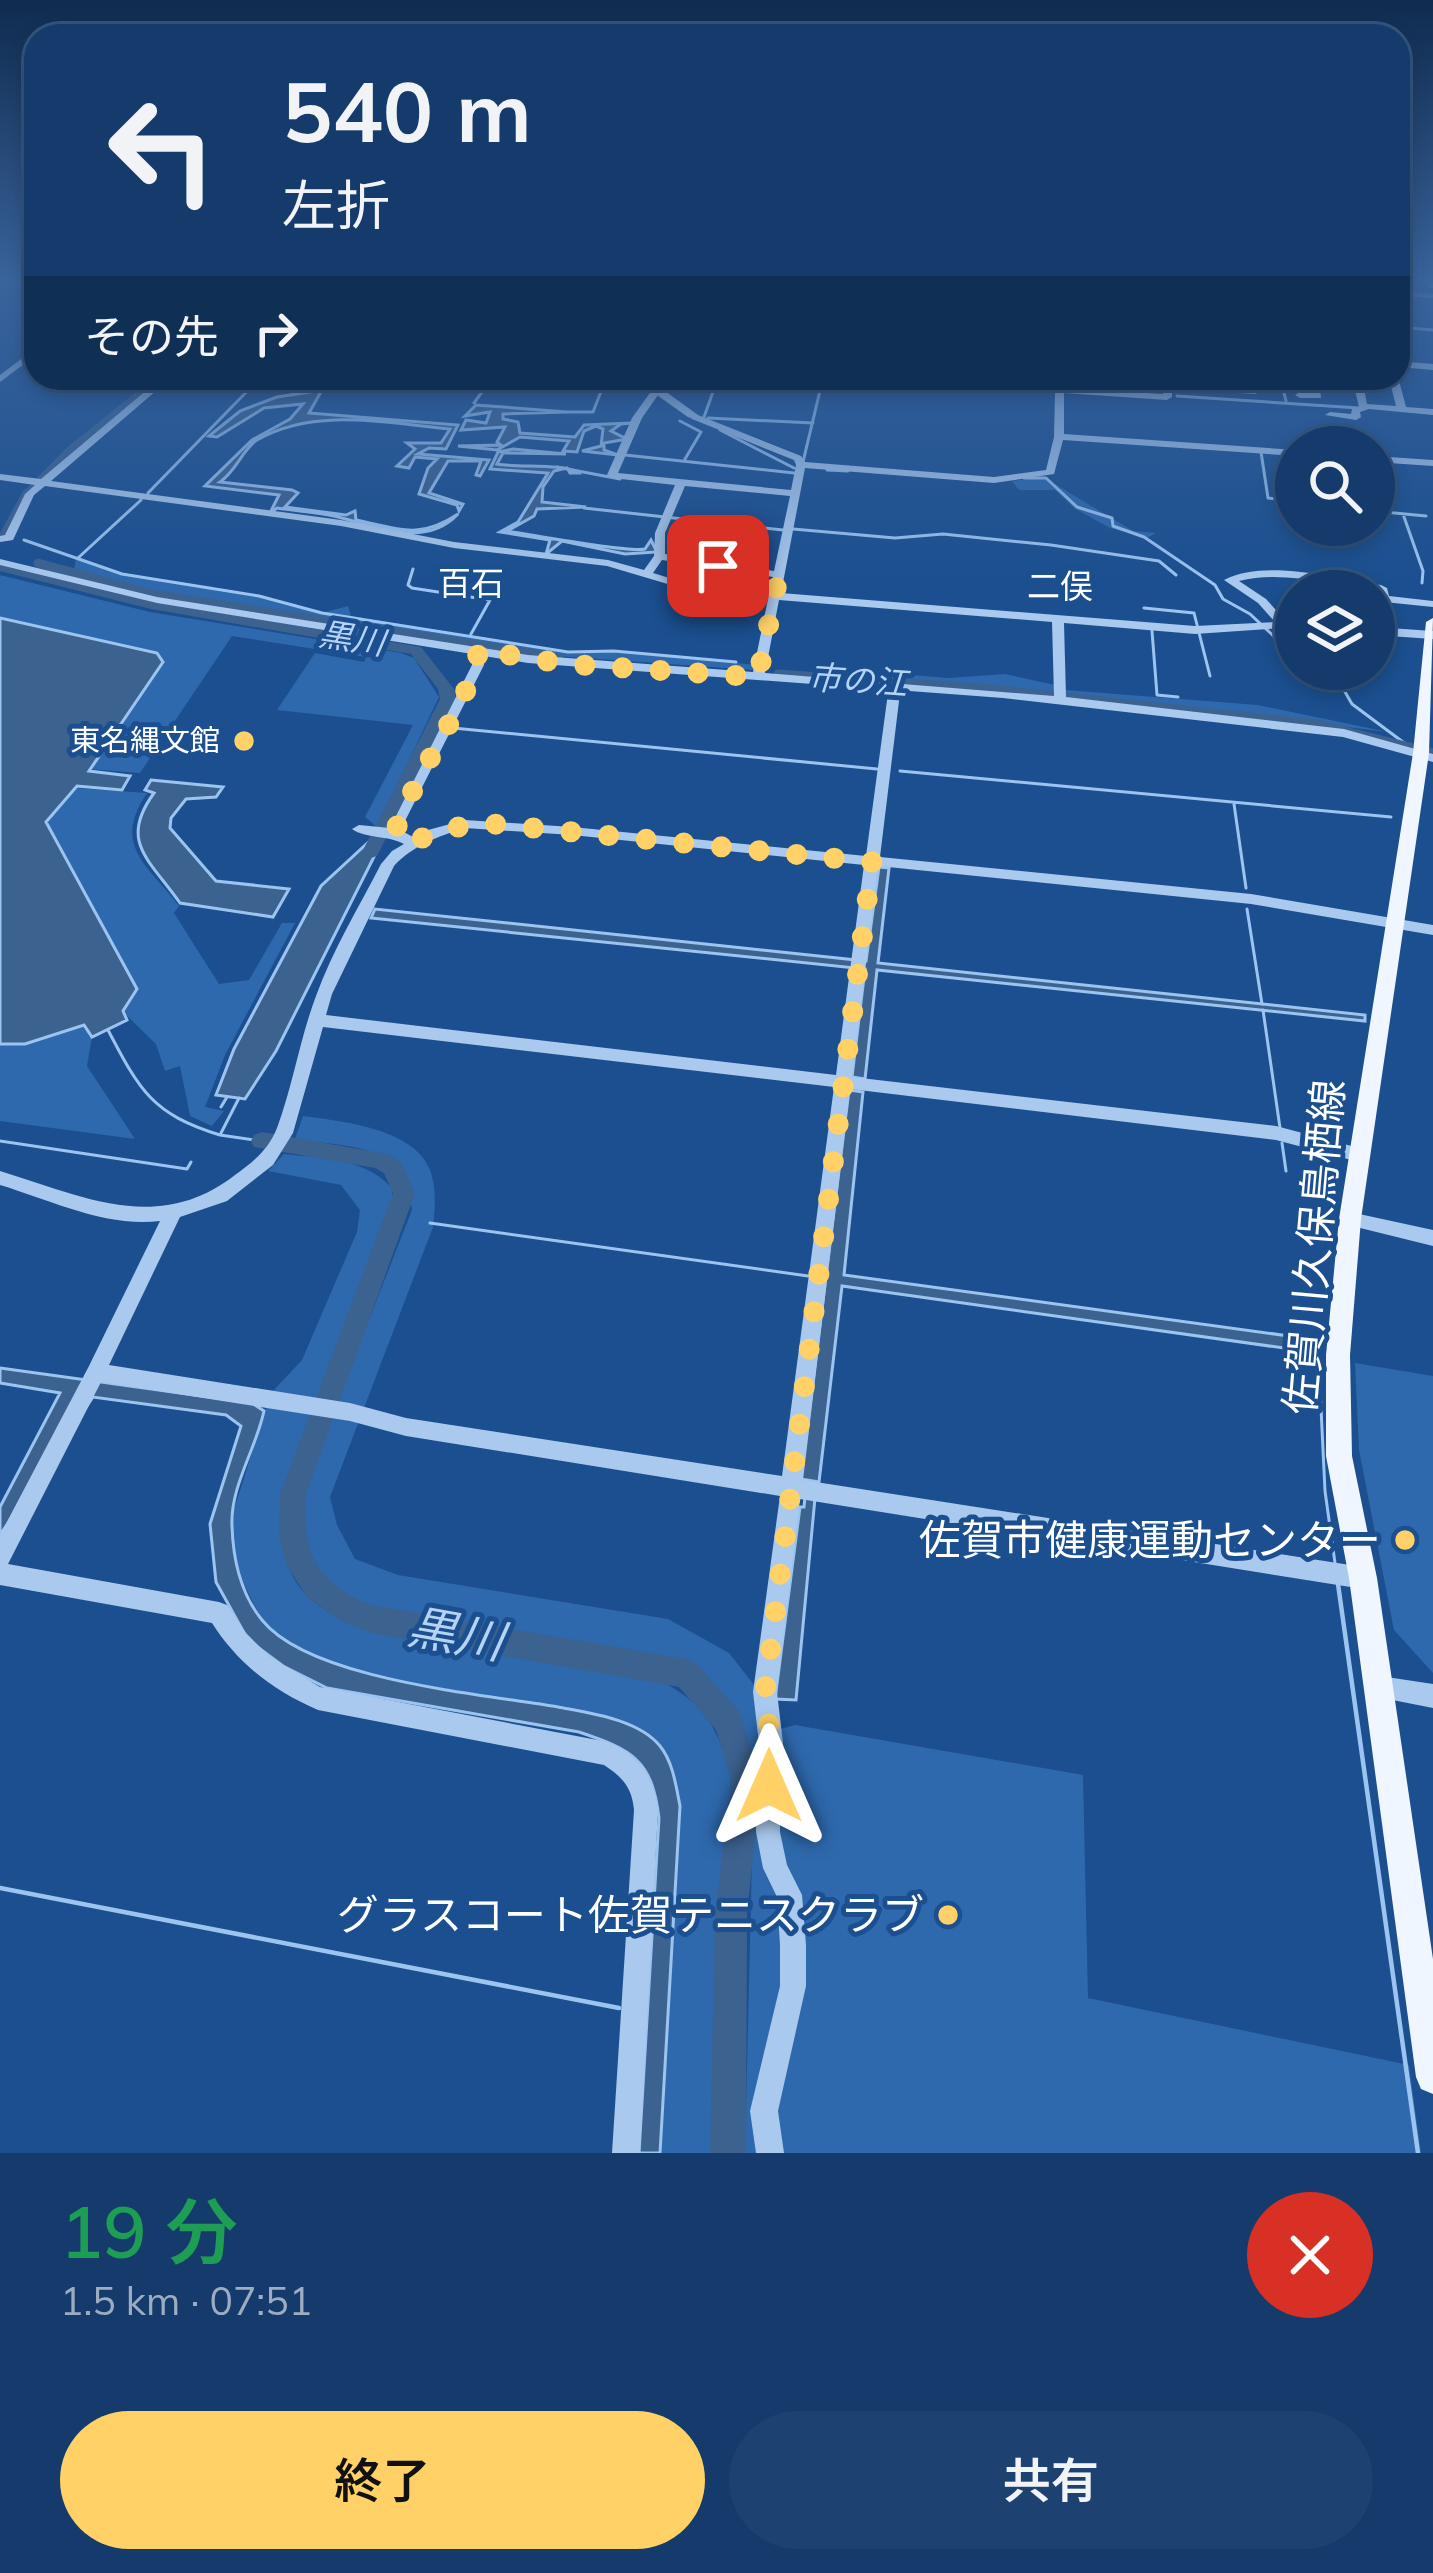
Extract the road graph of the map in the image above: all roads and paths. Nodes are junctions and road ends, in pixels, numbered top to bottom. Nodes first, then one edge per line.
1 (151, 390) edge
2 (651, 390) edge
3 (1060, 390) edge
4 (1121, 390) edge
5 (1170, 390) edge
6 (1300, 390) dead end
7 (1317, 390) edge
8 (1360, 390) edge
9 (1397, 390) edge
10 (653, 393) junction
11 (1365, 408) junction
12 (1402, 410) junction
13 (1433, 412) edge
14 (1330, 416) dead end
15 (1059, 436) junction
16 (1275, 451) edge
17 (1395, 461) edge
18 (1433, 464) edge
19 (801, 467) junction
20 (0, 476) edge
21 (37, 483) junction
22 (681, 483) junction
23 (795, 494) junction
24 (0, 538) edge
25 (659, 556) junction
26 (0, 562) edge
27 (779, 574) junction
28 (646, 575) junction
29 (1275, 577) edge
30 (774, 598) junction
31 (1395, 600) edge
32 (1433, 604) edge
33 (1275, 612) edge
34 (1058, 617) junction
35 (1433, 622) edge
36 (1275, 624) edge
37 (1395, 632) edge
38 (1433, 635) edge
39 (478, 650) junction
40 (759, 671) junction
41 (894, 693) dead end
42 (1060, 696) junction
43 (1425, 752) edge
44 (359, 829) dead end
45 (395, 833) junction
46 (412, 842) junction
47 (872, 862) junction
48 (1394, 923) junction
49 (1433, 930) edge
50 (316, 1020) junction
51 (843, 1082) junction
52 (1359, 1155) junction
53 (0, 1178) edge
54 (173, 1212) junction
55 (1350, 1219) junction
56 (1433, 1238) edge
57 (90, 1384) junction
58 (790, 1486) junction
59 (0, 1557) edge
60 (0, 1574) edge
61 (1346, 1575) junction
62 (1380, 1688) junction
63 (1433, 1696) edge
64 (1433, 2077) edge
65 (626, 2153) edge
66 (770, 2153) edge

1 - 21 street
2 - 10 street
3 - 15 street
4 - 5 street
6 - 7 street
8 - 11 street
9 - 12 street
10 - 19 street
10 - 22 street
11 - 12 street
11 - 14 street
12 - 13 street
15 - 16 street
15 - 19 street
17 - 18 street
19 - 23 street
20 - 21 street
21 - 24 street
21 - 28 street
22 - 23 street
22 - 25 street
23 - 27 street
25 - 27 street
25 - 28 street
26 - 39 street
27 - 30 street
28 - 30 street
29 - 33 street
30 - 34 street
30 - 40 street
31 - 32 street
34 - 36 street
34 - 42 street
35 - 38 main road, 佐賀川久保鳥栖線
37 - 38 street
38 - 43 main road, 佐賀川久保鳥栖線
39 - 40 street
39 - 45 street
40 - 42 street
41 - 47 street
42 - 43 street
43 - 48 main road, 佐賀川久保鳥栖線
44 - 45 street
45 - 46 street
46 - 47 street
46 - 50 street
47 - 48 street
47 - 51 street
48 - 49 street
48 - 52 main road, 佐賀川久保鳥栖線
50 - 51 street
50 - 54 street
51 - 52 street
51 - 58 street
52 - 55 main road, 佐賀川久保鳥栖線
53 - 54 street
54 - 57 street
55 - 56 street
55 - 61 main road, 佐賀川久保鳥栖線
57 - 58 street
57 - 59 street
58 - 61 street
58 - 66 street
60 - 65 street
61 - 62 main road, 佐賀川久保鳥栖線
62 - 63 street
62 - 64 main road, 佐賀川久保鳥栖線

